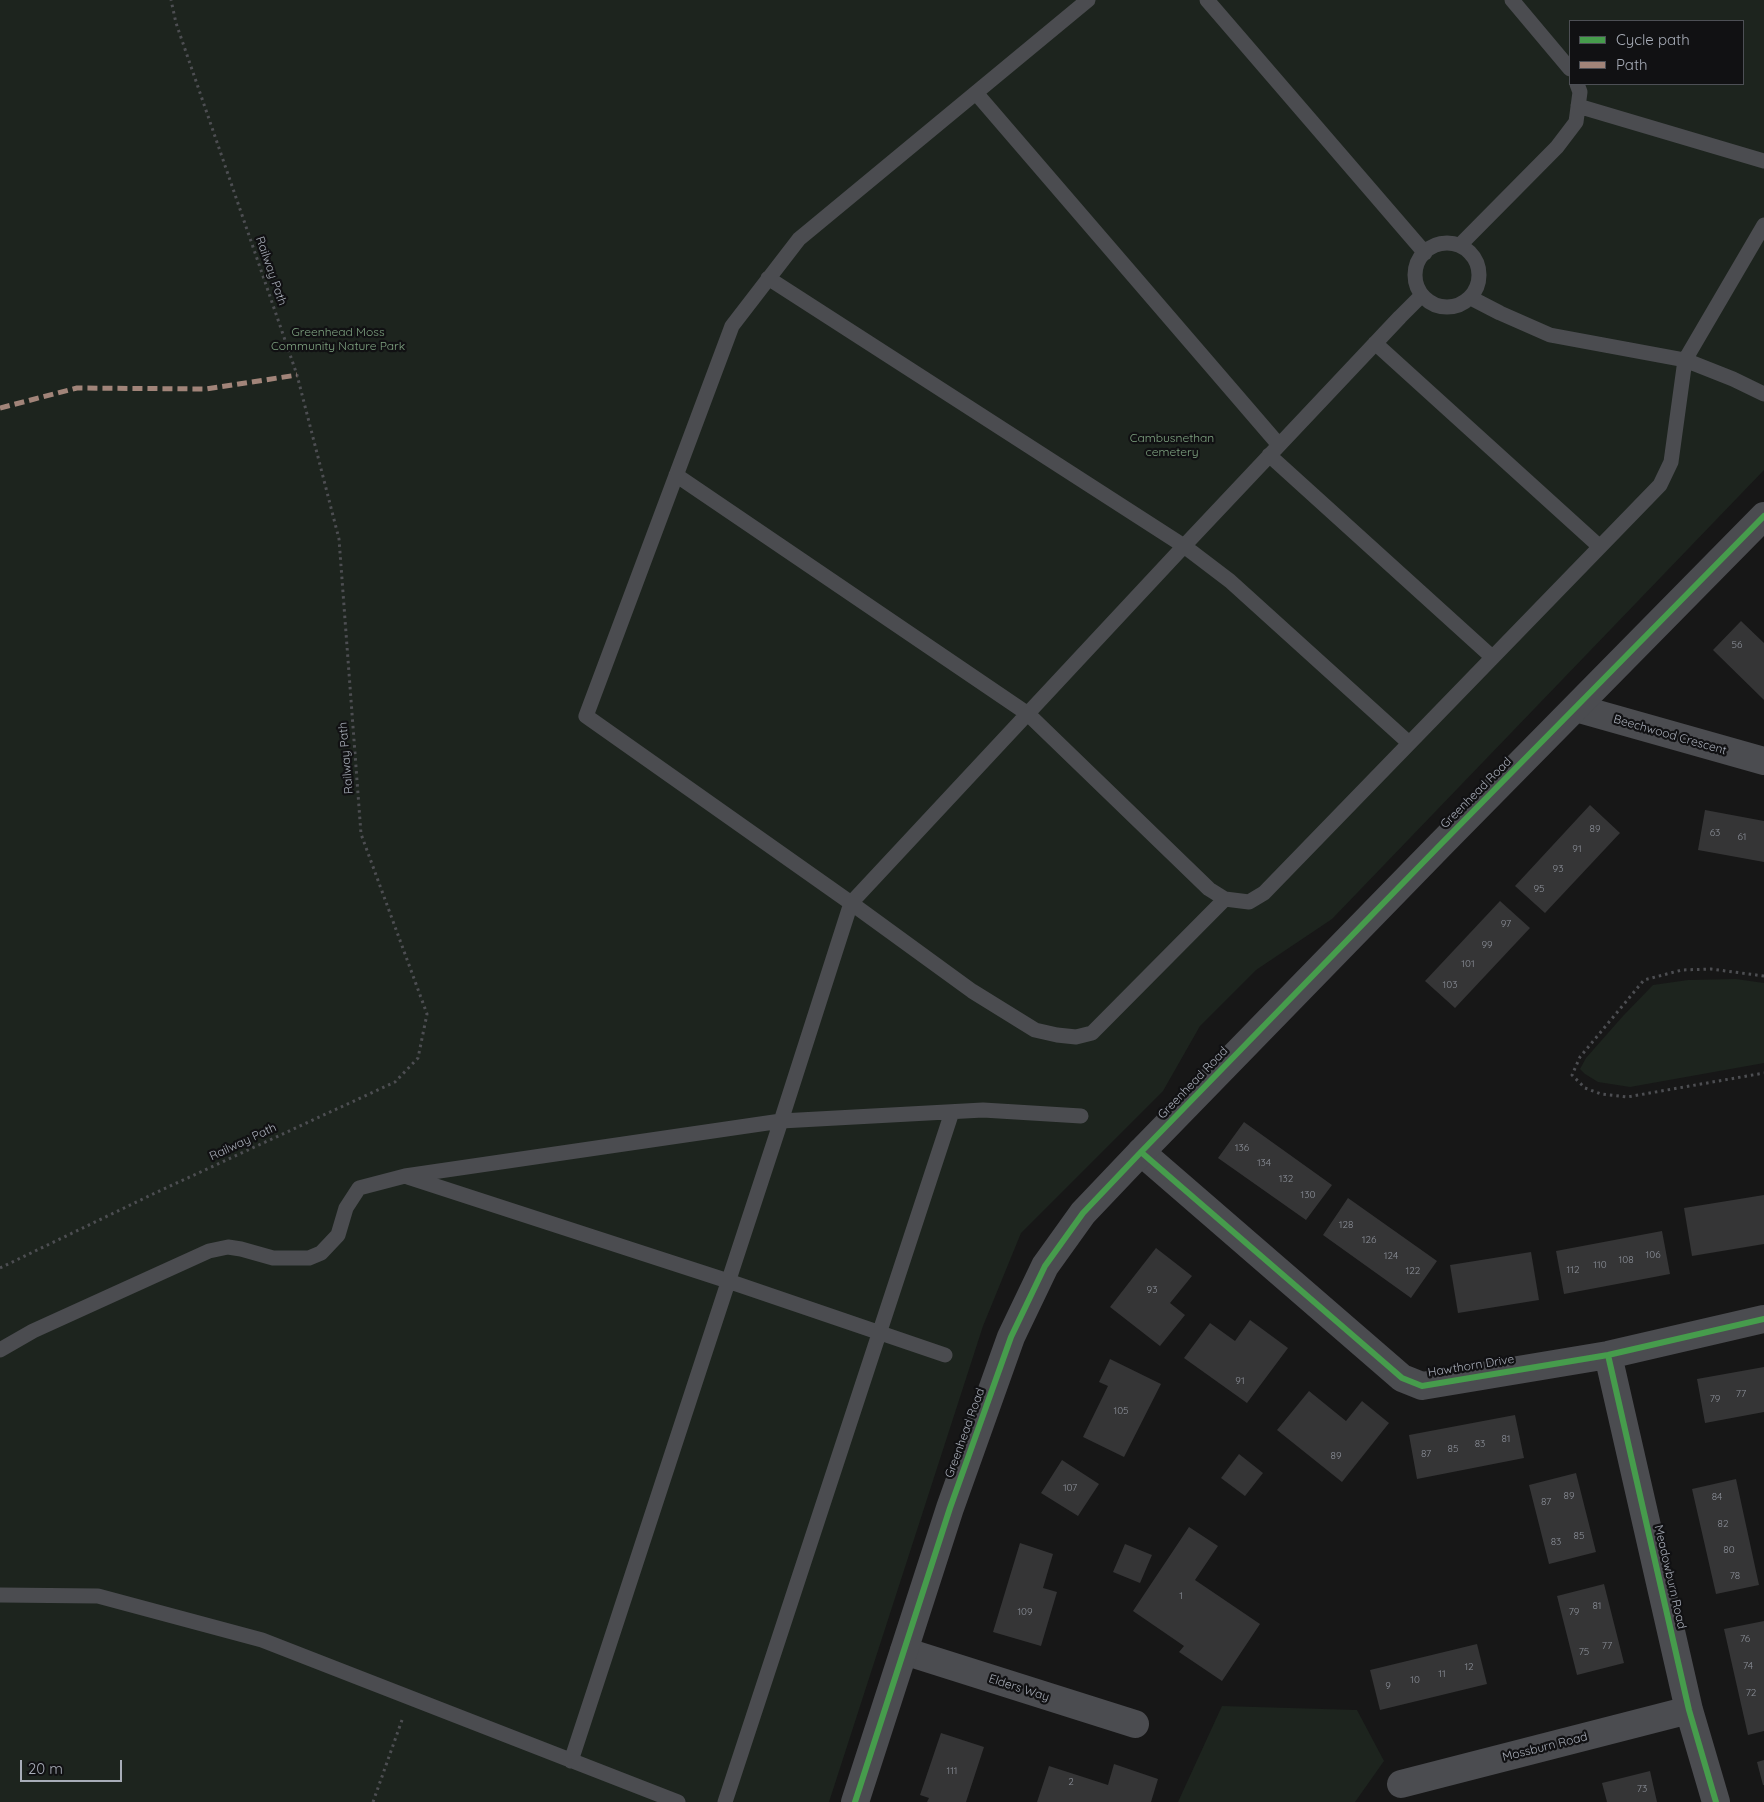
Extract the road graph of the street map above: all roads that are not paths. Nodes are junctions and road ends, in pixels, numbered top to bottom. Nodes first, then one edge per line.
1 (1088, 0) edge
2 (1207, 0) edge
3 (1512, 0) edge
4 (1569, 68) edge
5 (1577, 85) edge
6 (976, 93) junction
7 (1578, 106) junction
8 (1764, 161) edge
9 (1764, 225) edge
10 (1460, 245) junction
11 (1425, 252) junction
12 (768, 278) junction
13 (1422, 295) junction
14 (1471, 298) junction
15 (1375, 343) junction
16 (1686, 360) junction
17 (1764, 394) edge
18 (1274, 450) junction
19 (676, 475) junction
20 (1764, 516) edge
21 (1184, 546) junction
22 (1600, 547) junction
23 (1492, 657) junction
24 (1576, 708) junction
25 (1028, 714) junction
26 (1409, 744) junction
27 (1764, 761) edge
28 (1225, 899) junction
29 (851, 902) junction
30 (952, 1112) junction
31 (1081, 1116) dead end
32 (782, 1121) junction
33 (1141, 1152) junction
34 (405, 1176) junction
35 (728, 1281) junction
36 (1764, 1319) edge
37 (880, 1332) junction
38 (0, 1350) edge
39 (946, 1355) dead end
40 (1608, 1355) junction
41 (0, 1595) edge
42 (904, 1651) junction
43 (1689, 1710) junction
44 (1135, 1724) dead end
45 (572, 1762) junction
46 (1401, 1784) dead end
47 (678, 1802) edge
48 (725, 1802) edge
49 (855, 1802) edge
50 (1716, 1802) edge

1 - 6 lane
2 - 11 lane
3 - 4 lane
5 - 7 lane
6 - 12 lane
6 - 18 lane
7 - 8 lane
7 - 10 lane
9 - 16 lane
10 - 11 lane
10 - 14 lane
11 - 13 lane
12 - 19 lane
12 - 21 lane
13 - 14 lane
13 - 15 lane
14 - 16 lane
15 - 18 lane
15 - 22 lane
16 - 17 lane
16 - 22 lane
18 - 21 lane
18 - 23 lane
19 - 25 lane
19 - 29 lane
20 - 24 street, Greenhead Road
21 - 25 lane
21 - 26 lane
22 - 23 lane
23 - 26 lane
24 - 27 street, Beechwood Crescent
24 - 33 street, Greenhead Road
25 - 28 lane
25 - 29 lane
26 - 28 lane
28 - 29 lane
29 - 32 lane
30 - 31 lane
30 - 32 lane
30 - 37 lane
32 - 34 lane
32 - 35 lane
33 - 40 street, Hawthorn Drive
33 - 42 street, Greenhead Road
34 - 35 lane
34 - 38 lane
35 - 37 lane
35 - 45 lane
36 - 40 street, Hawthorn Drive
37 - 39 lane
37 - 48 lane
40 - 43 street, Meadowburn Road
41 - 45 lane
42 - 44 street, Elders Way
42 - 49 street, Greenhead Road
43 - 46 street, Mossburn Road
43 - 50 street, Meadowburn Road
45 - 47 lane

